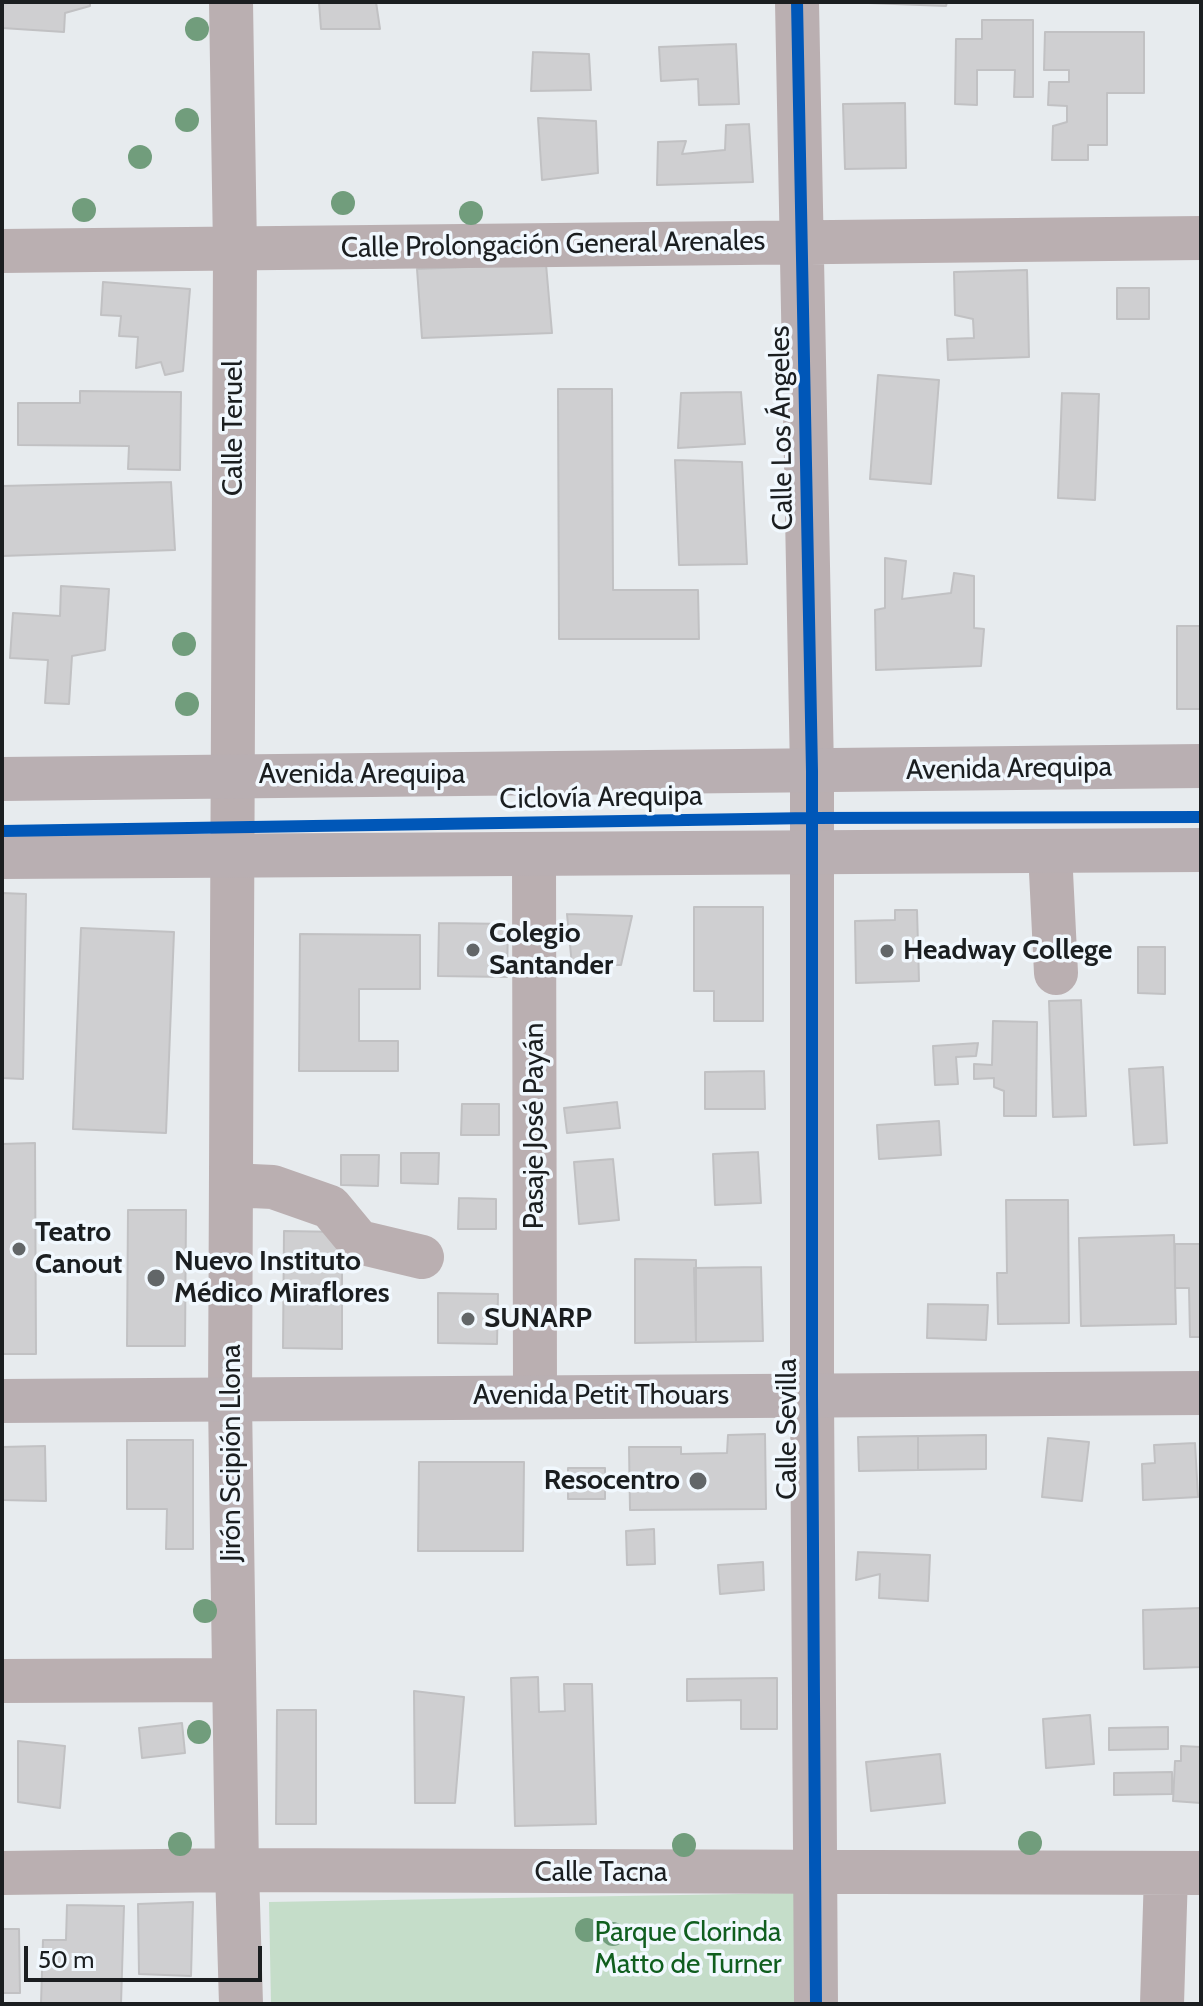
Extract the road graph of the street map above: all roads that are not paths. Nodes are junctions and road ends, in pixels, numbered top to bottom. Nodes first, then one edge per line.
1 (231, 2) edge
2 (797, 2) edge
3 (1201, 238) edge
4 (803, 241) junction
5 (235, 250) junction
6 (2, 251) edge
7 (1201, 766) edge
8 (812, 771) junction
9 (233, 775) junction
10 (2, 779) edge
11 (1201, 850) edge
12 (1050, 852) junction
13 (812, 853) junction
14 (234, 854) junction
15 (534, 855) junction
16 (2, 857) edge
17 (1056, 973) dead end
18 (231, 1185) junction
19 (422, 1257) dead end
20 (1201, 1393) edge
21 (812, 1395) junction
22 (535, 1396) junction
23 (2, 1401) edge
24 (230, 1401) junction
25 (234, 1680) junction
26 (2, 1681) edge
27 (237, 1870) junction
28 (2, 1873) edge
29 (817, 1873) junction
30 (1183, 1873) edge
31 (241, 2004) edge
32 (816, 2004) edge
33 (1162, 2004) edge

1 - 5 street, Calle Teruel
2 - 4 street, Calle Los Ángeles
3 - 4 street, Calle Prolongación General Arenales
4 - 5 street, Calle Prolongación General Arenales
4 - 8 street, Calle Los Ángeles
5 - 6 street, Calle Prolongación General Arenales
5 - 9 street, Calle Teruel
7 - 8 main road, Avenida Arequipa
8 - 9 main road, Avenida Arequipa
8 - 13 street, Calle Los Ángeles
9 - 10 main road, Avenida Arequipa
9 - 14 street, Calle Teruel
11 - 12 main road
12 - 13 main road
12 - 17 street
13 - 15 main road
13 - 21 street, Calle Sevilla
14 - 15 main road
14 - 16 main road
14 - 18 street, Jirón Scipión Llona
15 - 22 street, Pasaje José Payán
18 - 19 street
18 - 24 street, Jirón Scipión Llona
20 - 21 main road, Avenida Petit Thouars
21 - 22 main road, Avenida Petit Thouars
21 - 29 street, Calle Sevilla
22 - 24 main road, Avenida Petit Thouars
23 - 24 main road, Avenida Petit Thouars
24 - 25 street, Jirón Scipión Llona
25 - 26 street
25 - 27 street, Jirón Scipión Llona
27 - 28 street, Calle Tacna
27 - 29 street, Calle Tacna
27 - 31 street, Jirón Scipión Llona
29 - 30 street, Calle Tacna
29 - 32 street, Calle Sevilla
30 - 33 street

